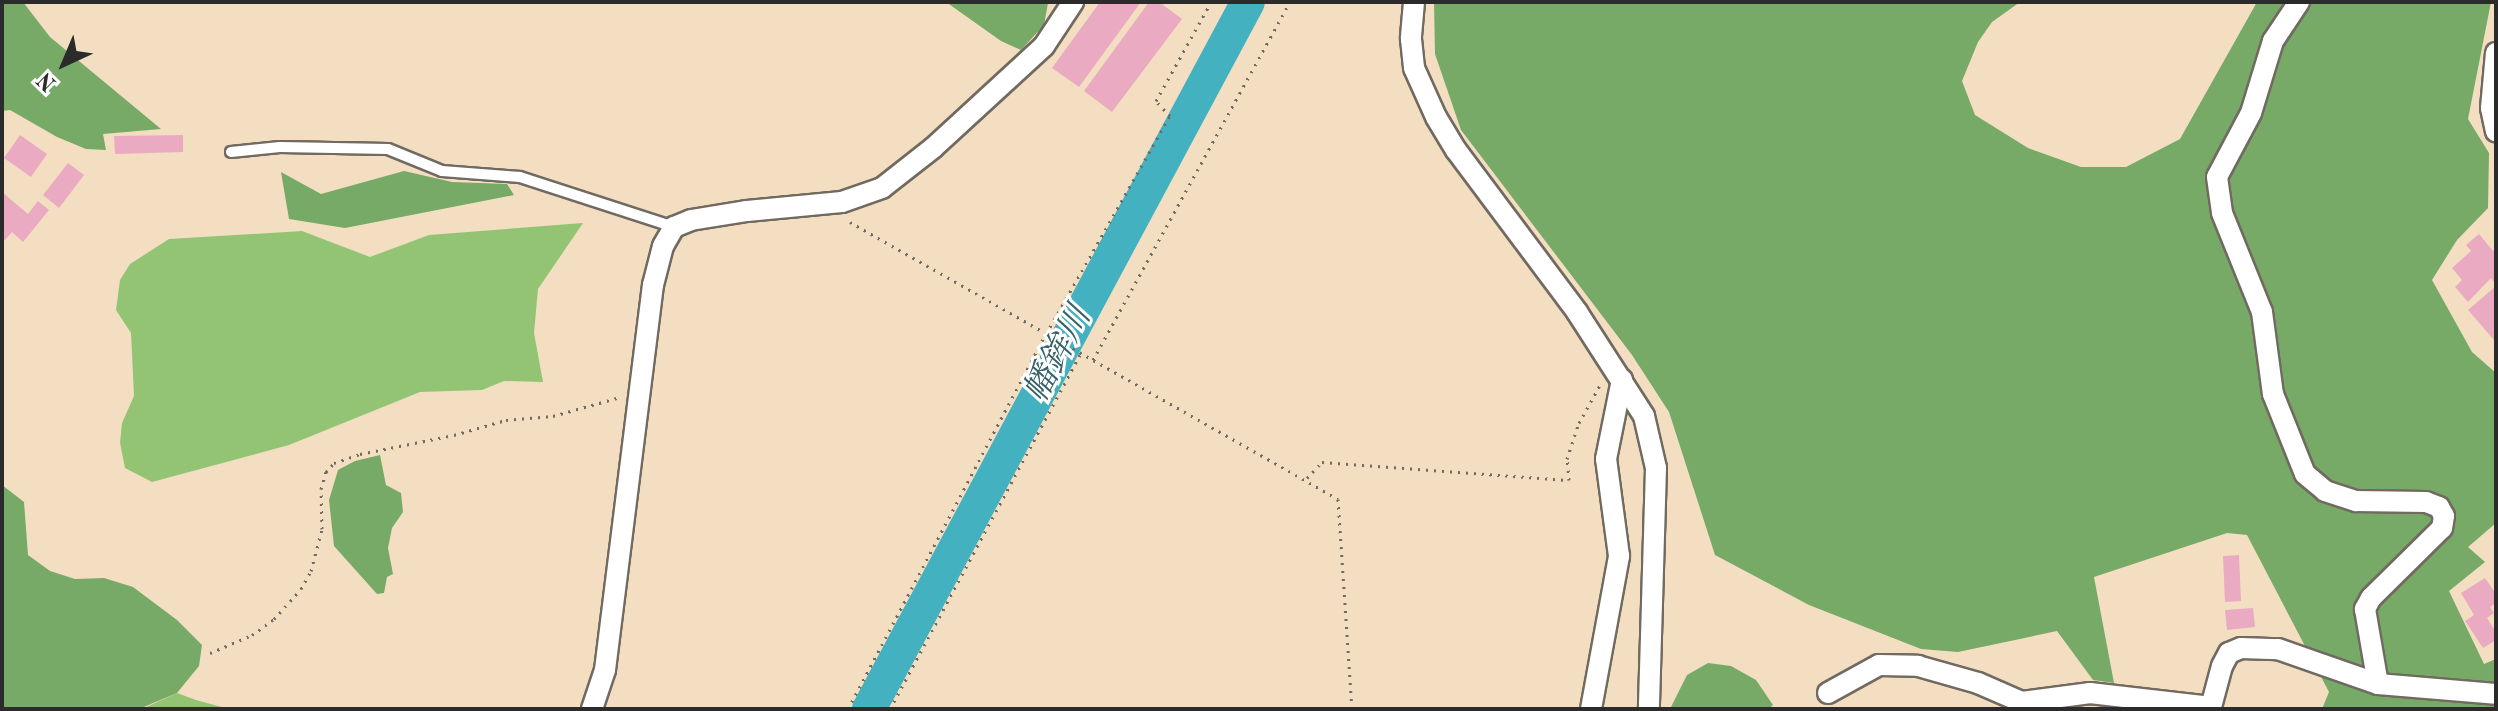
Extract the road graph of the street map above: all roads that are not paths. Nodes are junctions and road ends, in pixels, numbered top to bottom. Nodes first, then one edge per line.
1 (1073, 2) edge
2 (1414, 2) edge
3 (2299, 2) edge
4 (2496, 53) edge
5 (2496, 131) edge
6 (231, 152) dead end
7 (674, 227) junction
8 (1618, 373) junction
9 (2378, 684) junction
10 (1828, 693) dead end
11 (2496, 694) edge
12 (592, 709) edge
13 (1591, 709) edge
14 (1649, 709) edge

1 - 7 street
2 - 8 street
3 - 9 street
4 - 5 street
6 - 7 lane
7 - 12 street
8 - 13 street
8 - 14 street
9 - 10 street
9 - 11 street

